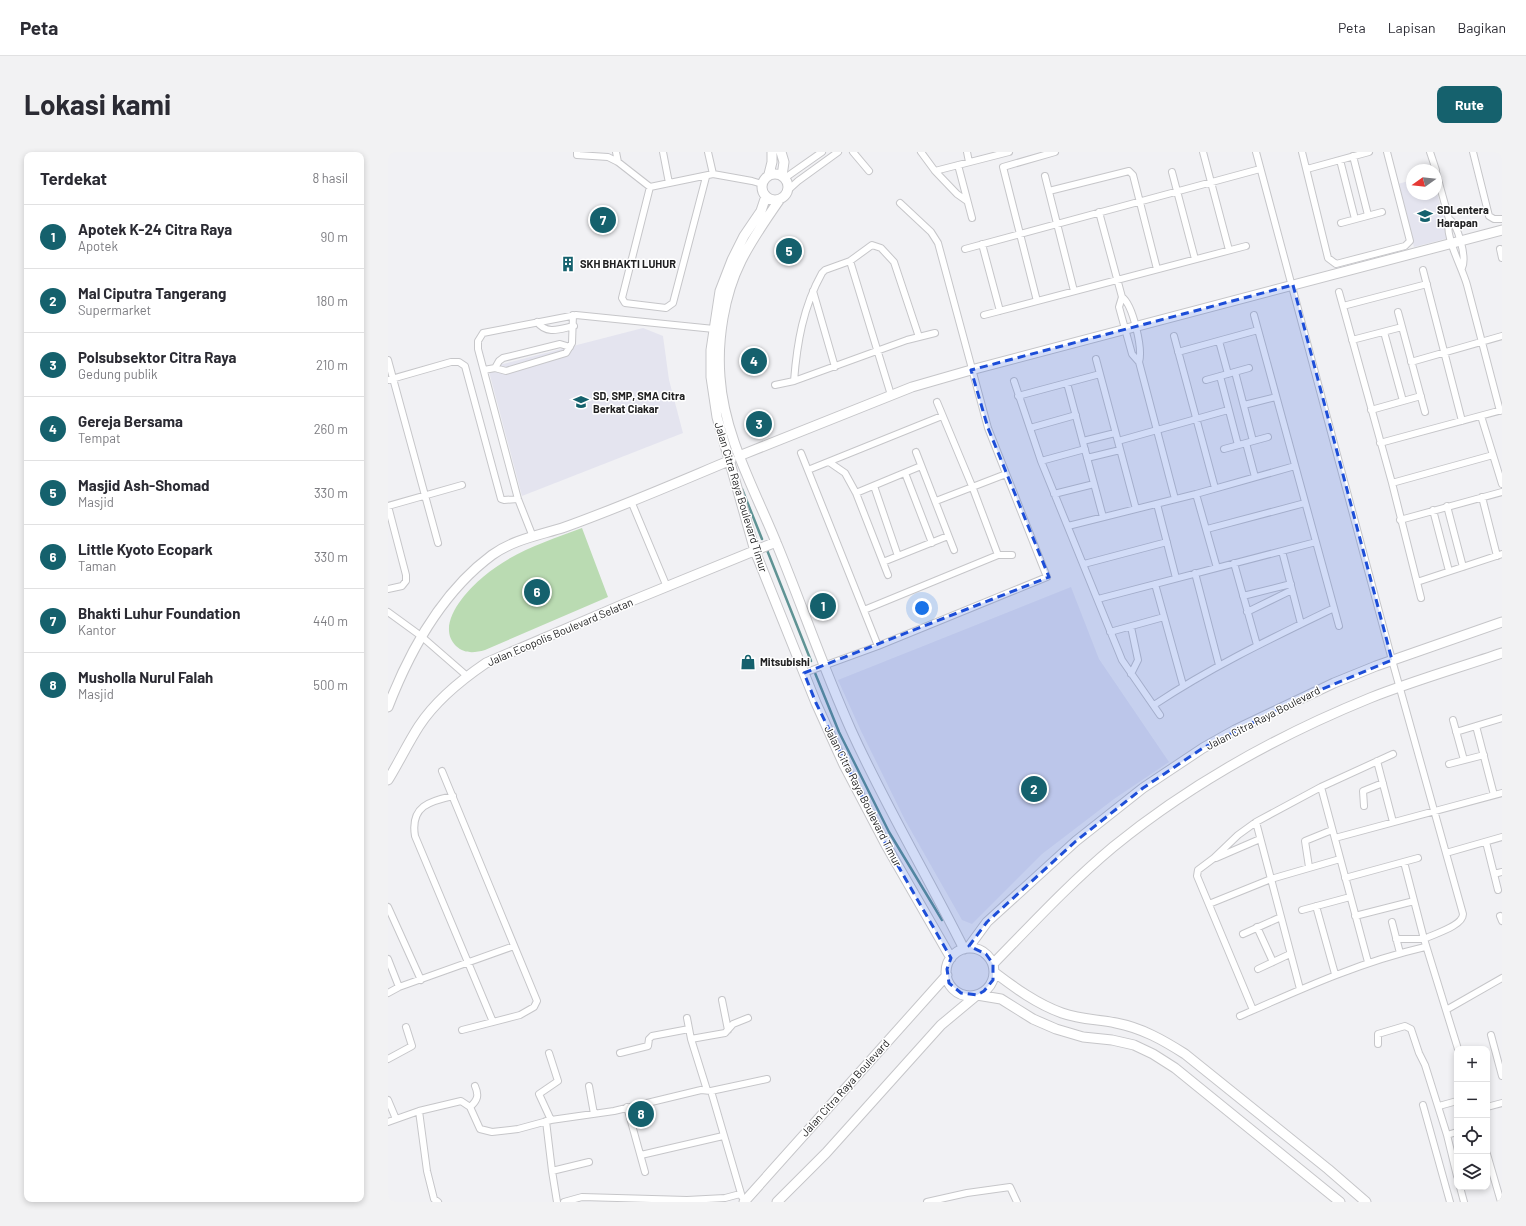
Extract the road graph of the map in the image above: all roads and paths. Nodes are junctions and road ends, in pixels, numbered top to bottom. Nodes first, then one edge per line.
1 (576, 152) edge
2 (616, 152) edge
3 (663, 152) edge
4 (708, 152) edge
5 (772, 152) edge
6 (781, 152) edge
7 (822, 152) edge
8 (838, 152) edge
9 (853, 152) edge
10 (921, 152) edge
11 (966, 152) edge
12 (1009, 152) edge
13 (1055, 152) edge
14 (1203, 152) edge
15 (1256, 152) edge
16 (1302, 152) edge
17 (1369, 152) edge
18 (1387, 152) edge
19 (1430, 152) edge
20 (1473, 152) edge
21 (1353, 156) junction
22 (1340, 160) junction
23 (618, 162) junction
24 (969, 162) junction
25 (1434, 164) edge
26 (958, 166) junction
27 (1260, 169) junction
28 (1307, 169) junction
29 (869, 171) dead end
30 (935, 171) junction
31 (1172, 172) dead end
32 (713, 174) junction
33 (769, 174) junction
34 (1046, 176) dead end
35 (706, 177) junction
36 (783, 177) junction
37 (1212, 182) junction
38 (669, 183) junction
39 (762, 184) junction
40 (650, 187) junction
41 (787, 191) junction
42 (1049, 191) junction
43 (1177, 191) junction
44 (1442, 193) edge
45 (766, 196) junction
46 (780, 199) junction
47 (967, 201) junction
48 (900, 202) dead end
49 (1139, 202) junction
50 (1099, 212) junction
51 (1382, 212) dead end
52 (1368, 215) junction
53 (972, 218) dead end
54 (1355, 219) junction
55 (1502, 219) edge
56 (1341, 222) dead end
57 (1058, 224) junction
58 (1502, 230) edge
59 (1020, 234) junction
60 (982, 244) junction
61 (1246, 246) dead end
62 (1457, 246) junction
63 (965, 249) dead end
64 (1500, 249) dead end
65 (1229, 250) junction
66 (1502, 258) edge
67 (1195, 259) junction
68 (850, 261) junction
69 (1462, 268) junction
70 (1157, 269) junction
71 (1423, 270) dead end
72 (1117, 279) junction
73 (1426, 284) junction
74 (1293, 289) junction
75 (813, 291) junction
76 (1074, 291) junction
77 (1339, 292) dead end
78 (1122, 297) junction
79 (1037, 301) junction
80 (1343, 306) junction
81 (1000, 311) junction
82 (1398, 312) dead end
83 (984, 315) dead end
84 (1254, 315) dead end
85 (573, 316) junction
86 (537, 322) junction
87 (574, 326) junction
88 (1402, 327) junction
89 (714, 330) junction
90 (1258, 330) junction
91 (1136, 331) junction
92 (1384, 332) junction
93 (935, 333) dead end
94 (1126, 334) junction
95 (1174, 336) dead end
96 (1502, 336) edge
97 (918, 337) junction
98 (1352, 340) junction
99 (1219, 341) junction
100 (1483, 341) junction
101 (570, 347) junction
102 (877, 351) junction
103 (1178, 352) junction
104 (1444, 353) junction
105 (1096, 359) dead end
106 (388, 360) edge
107 (1139, 362) junction
108 (1412, 362) junction
109 (835, 367) junction
110 (495, 368) junction
111 (1249, 368) dead end
112 (484, 370) junction
113 (1235, 372) junction
114 (972, 374) junction
115 (1100, 374) junction
116 (1228, 374) junction
117 (1220, 376) junction
118 (390, 379) edge
119 (1206, 380) dead end
120 (1014, 381) dead end
121 (794, 382) junction
122 (1067, 383) junction
123 (775, 385) dead end
124 (891, 395) junction
125 (1018, 396) junction
126 (1421, 396) junction
127 (1276, 397) junction
128 (1403, 401) junction
129 (937, 402) dead end
130 (1244, 405) junction
131 (1228, 410) junction
132 (1371, 410) junction
133 (1501, 410) edge
134 (1425, 412) dead end
135 (1076, 415) junction
136 (942, 416) junction
137 (1482, 416) junction
138 (1196, 420) junction
139 (1462, 421) junction
140 (1030, 428) junction
141 (1157, 431) junction
142 (1116, 433) junction
143 (1268, 437) dead end
144 (1082, 441) junction
145 (1118, 441) junction
146 (1253, 441) junction
147 (1246, 443) junction
148 (1380, 443) junction
149 (1238, 445) junction
150 (1224, 449) dead end
151 (1085, 450) junction
152 (1120, 450) junction
153 (916, 452) dead end
154 (801, 453) dead end
155 (1493, 455) junction
156 (735, 458) junction
157 (1087, 458) junction
158 (1041, 461) junction
159 (829, 462) junction
160 (921, 466) junction
161 (1295, 466) junction
162 (808, 470) junction
163 (905, 473) junction
164 (1006, 474) junction
165 (1255, 477) junction
166 (1392, 483) junction
167 (1094, 484) junction
168 (1502, 484) edge
169 (462, 485) dead end
170 (874, 486) junction
171 (972, 486) junction
172 (1215, 488) junction
173 (1502, 492) edge
174 (856, 493) junction
175 (1054, 494) junction
176 (1196, 494) junction
177 (425, 495) junction
178 (1482, 497) junction
179 (518, 499) junction
180 (1175, 499) junction
181 (936, 501) junction
182 (1305, 503) junction
183 (632, 504) junction
184 (1157, 504) junction
185 (388, 506) edge
186 (1447, 506) junction
187 (1136, 509) junction
188 (1433, 510) junction
189 (1103, 517) junction
190 (1400, 520) junction
191 (1068, 526) junction
192 (1207, 529) junction
193 (948, 536) junction
194 (533, 537) junction
195 (932, 542) junction
196 (1167, 542) junction
197 (1316, 542) junction
198 (438, 543) dead end
199 (773, 544) junction
200 (757, 550) junction
201 (954, 550) dead end
202 (1282, 551) junction
203 (998, 555) junction
204 (1012, 555) dead end
205 (1500, 555) edge
206 (898, 556) junction
207 (883, 562) junction
208 (1234, 563) junction
209 (1084, 564) junction
210 (1463, 567) junction
211 (1217, 568) junction
212 (1450, 571) junction
213 (1195, 573) junction
214 (888, 575) dead end
215 (1176, 578) junction
216 (1417, 582) junction
217 (1155, 584) junction
218 (667, 587) junction
219 (1291, 587) junction
220 (388, 589) edge
221 (1243, 596) junction
222 (1421, 598) dead end
223 (1098, 599) junction
224 (1334, 608) junction
225 (864, 610) junction
226 (388, 612) edge
227 (1248, 612) junction
228 (1164, 618) junction
229 (1502, 622) edge
230 (1301, 624) junction
231 (1339, 626) dead end
232 (1131, 627) junction
233 (1110, 632) junction
234 (421, 636) junction
235 (1257, 645) junction
236 (878, 646) junction
237 (1502, 653) edge
238 (1392, 660) junction
239 (1220, 665) junction
240 (821, 667) junction
241 (806, 673) junction
242 (1131, 674) junction
243 (467, 676) junction
244 (1183, 685) junction
245 (1400, 688) junction
246 (1154, 705) junction
247 (388, 707) edge
248 (1160, 715) dead end
249 (1502, 718) edge
250 (1453, 720) dead end
251 (1476, 726) junction
252 (1456, 732) junction
253 (1393, 754) dead end
254 (1484, 755) junction
255 (1464, 760) junction
256 (1377, 761) junction
257 (1449, 764) dead end
258 (442, 771) dead end
259 (388, 780) edge
260 (1383, 783) junction
261 (1321, 787) junction
262 (1502, 793) edge
263 (1494, 795) junction
264 (453, 796) junction
265 (1364, 806) dead end
266 (1435, 811) junction
267 (1256, 822) junction
268 (1393, 822) junction
269 (1332, 830) junction
270 (1502, 837) edge
271 (1334, 838) junction
272 (1260, 839) junction
273 (1486, 842) junction
274 (1446, 853) junction
275 (1214, 858) junction
276 (1418, 858) dead end
277 (1340, 859) junction
278 (1404, 862) junction
279 (1309, 867) junction
280 (1502, 872) edge
281 (1494, 874) junction
282 (1345, 878) junction
283 (1271, 879) junction
284 (1498, 890) dead end
285 (1350, 896) junction
286 (1414, 901) junction
287 (1209, 904) junction
288 (1316, 906) junction
289 (388, 907) edge
290 (1302, 910) dead end
291 (1281, 916) junction
292 (1356, 916) junction
293 (1392, 922) dead end
294 (1258, 927) junction
295 (1243, 934) dead end
296 (1396, 939) junction
297 (1424, 939) junction
298 (514, 946) junction
299 (1425, 947) junction
300 (966, 948) junction
301 (1400, 953) junction
302 (1290, 954) junction
303 (951, 958) junction
304 (388, 959) edge
305 (1273, 962) junction
306 (1368, 962) junction
307 (468, 963) junction
308 (994, 968) junction
309 (1258, 969) dead end
310 (1334, 974) junction
311 (947, 975) junction
312 (1502, 978) edge
313 (421, 980) junction
314 (399, 987) junction
315 (1300, 989) junction
316 (388, 993) edge
317 (977, 995) junction
318 (722, 1000) dead end
319 (1253, 1010) junction
320 (1446, 1010) junction
321 (1240, 1016) dead end
322 (687, 1018) dead end
323 (748, 1018) dead end
324 (493, 1022) junction
325 (406, 1027) dead end
326 (689, 1029) junction
327 (462, 1030) dead end
328 (728, 1030) junction
329 (1491, 1035) dead end
330 (691, 1039) junction
331 (1378, 1044) dead end
332 (1457, 1046) edge
333 (549, 1053) dead end
334 (620, 1053) dead end
335 (388, 1059) edge
336 (1502, 1076) edge
337 (768, 1078) dead end
338 (475, 1086) dead end
339 (589, 1086) dead end
340 (709, 1091) junction
341 (388, 1100) edge
342 (1454, 1102) edge
343 (1502, 1103) edge
344 (1423, 1105) dead end
345 (1439, 1106) junction
346 (1490, 1106) edge
347 (470, 1107) junction
348 (627, 1107) junction
349 (419, 1111) junction
350 (594, 1114) junction
351 (396, 1119) junction
352 (548, 1120) junction
353 (388, 1122) edge
354 (1454, 1133) edge
355 (1446, 1135) junction
356 (723, 1136) junction
357 (641, 1155) junction
358 (589, 1162) dead end
359 (1490, 1164) edge
360 (1454, 1165) edge
361 (552, 1171) junction
362 (645, 1172) dead end
363 (1461, 1190) edge
364 (743, 1199) edge
365 (438, 1202) edge
366 (557, 1202) edge
367 (564, 1202) edge
368 (777, 1202) edge
369 (927, 1202) edge
370 (1017, 1202) edge
371 (1340, 1202) edge
372 (1366, 1202) edge
373 (1450, 1202) edge
374 (1464, 1202) edge
375 (1501, 1202) edge

1 - 23 street
2 - 23 street
3 - 38 street
4 - 32 street
5 - 33 street
6 - 36 street
7 - 36 street
8 - 41 street
9 - 29 street
10 - 30 street
11 - 24 street
12 - 24 street
13 - 59 street
14 - 37 street
15 - 27 street
16 - 28 street
17 - 21 street
18 - 28 street
19 - 25 street
20 - 55 street
21 - 22 street
21 - 52 street
22 - 28 street
22 - 54 street
23 - 40 street
24 - 26 street
26 - 30 street
26 - 47 street
27 - 37 street
27 - 74 street
30 - 47 street
31 - 43 street
32 - 35 street
32 - 39 street
33 - 36 street
33 - 39 street
34 - 42 street
35 - 38 street
35 - 40 street
36 - 41 street
37 - 43 street
37 - 65 street
38 - 40 street
39 - 45 street
41 - 46 street
42 - 49 street
42 - 57 street
43 - 49 street
43 - 67 street
44 - 62 street
45 - 46 street
45 - 89 street, Jalan Citra Raya Boulevard Timur
46 - 156 street, Jalan Citra Raya Boulevard Timur
47 - 53 street
48 - 114 street
49 - 50 street
49 - 70 street
50 - 57 street
50 - 72 street
51 - 52 street
52 - 54 street
54 - 56 street
57 - 59 street
57 - 76 street
58 - 62 street
59 - 60 street
59 - 79 street
60 - 63 street
60 - 81 street
61 - 65 street
62 - 69 street
62 - 69 street
62 - 74 street
64 - 66 street
65 - 67 street
67 - 70 street
68 - 75 street
68 - 97 street
68 - 102 street
69 - 100 street
70 - 72 street
71 - 73 street
72 - 76 street
72 - 78 street
73 - 80 street
73 - 104 street
74 - 91 street
74 - 238 street
75 - 109 street
75 - 121 street
76 - 79 street
77 - 80 street
78 - 91 street
78 - 94 street
79 - 81 street
80 - 98 street
81 - 83 street
82 - 88 street
84 - 90 street
85 - 86 street
85 - 87 street
85 - 89 street
86 - 87 street
86 - 112 street
87 - 101 street
88 - 92 street
88 - 108 street
89 - 156 street, Jalan Citra Raya Boulevard Timur
90 - 99 street
90 - 127 street
91 - 94 street
91 - 107 street
92 - 98 street
92 - 128 street
93 - 97 street
94 - 107 street
94 - 114 street
95 - 103 street
96 - 100 street
97 - 102 street
98 - 132 street
99 - 103 street
99 - 116 street
100 - 104 street
100 - 133 street
101 - 110 street
101 - 110 street
102 - 109 street
102 - 124 street
103 - 138 street
104 - 108 street
104 - 139 street
105 - 115 street
106 - 118 street
107 - 141 street
108 - 126 street
109 - 121 street
110 - 112 street
111 - 113 street
112 - 179 street
113 - 116 street
113 - 130 street
114 - 124 street
114 - 164 street
115 - 122 street
115 - 142 street
116 - 117 street
117 - 119 street
117 - 131 street
118 - 177 street
118 - 179 street
120 - 125 street
121 - 123 street
122 - 125 street
122 - 135 street
124 - 156 street
125 - 140 street
126 - 128 street
126 - 134 street
127 - 130 street
127 - 161 street
128 - 132 street
129 - 136 street
130 - 146 street
131 - 138 street
131 - 149 street
132 - 148 street
133 - 137 street
135 - 140 street
135 - 144 street
136 - 159 street
136 - 171 street
137 - 139 street
137 - 155 street
138 - 141 street
138 - 172 street
139 - 148 street
140 - 158 street
141 - 145 street
141 - 180 street
142 - 144 street
142 - 145 street
143 - 146 street
144 - 151 street
145 - 152 street
146 - 147 street
147 - 149 street
147 - 165 street
148 - 166 street
149 - 150 street
151 - 157 street
151 - 158 street
152 - 157 street
152 - 187 street
153 - 160 street
154 - 162 street
155 - 166 street
155 - 168 street
156 - 183 street
156 - 199 street, Jalan Citra Raya Boulevard Timur
156 - 200 street, Jalan Citra Raya Boulevard Timur
157 - 167 street
158 - 175 street
159 - 162 street
159 - 174 street
160 - 163 street
160 - 181 street
161 - 165 street
161 - 182 street
162 - 225 street
163 - 170 street
163 - 195 street
164 - 171 street
164 - 236 street
165 - 172 street
166 - 190 street
167 - 175 street
167 - 189 street
169 - 177 street
170 - 174 street
170 - 206 street
171 - 181 street
171 - 203 street
172 - 176 street
173 - 178 street
174 - 207 street
175 - 191 street
176 - 180 street
176 - 192 street
177 - 185 street
177 - 198 street
178 - 186 street
178 - 205 street
179 - 194 street
180 - 184 street
181 - 193 street
182 - 192 street
182 - 197 street
183 - 194 street
183 - 218 street
184 - 187 street
184 - 196 street
185 - 220 street
186 - 188 street
186 - 210 street
187 - 189 street
188 - 190 street
188 - 212 street
189 - 191 street
190 - 216 street
191 - 209 street
192 - 211 street
193 - 195 street
193 - 201 street
194 - 234 street
195 - 206 street
196 - 209 street
196 - 215 street
197 - 202 street
197 - 224 street
199 - 200 street, Jalan Ecopolis Boulevard Selatan
199 - 240 street, Jalan Citra Raya Boulevard Timur
200 - 218 street, Jalan Ecopolis Boulevard Selatan
200 - 241 street, Jalan Citra Raya Boulevard Timur
202 - 208 street
202 - 219 street
203 - 204 street
203 - 225 street
205 - 210 street
206 - 207 street
207 - 214 street
208 - 211 street
208 - 221 street
209 - 223 street
210 - 212 street
211 - 213 street
212 - 216 street
213 - 215 street
213 - 239 street
215 - 217 street
216 - 222 street
217 - 223 street
217 - 228 street
218 - 243 street, Jalan Ecopolis Boulevard Selatan
219 - 221 street
219 - 227 street
219 - 230 street
221 - 227 street
223 - 233 street
224 - 230 street
224 - 231 street
225 - 236 street
226 - 234 street
227 - 235 street
228 - 232 street
228 - 244 street
229 - 238 street, Jalan Citra Raya Boulevard
230 - 235 street
232 - 233 street
232 - 242 street
233 - 242 street
234 - 243 street
234 - 247 street
235 - 239 street
236 - 240 street
237 - 245 street
238 - 245 street
238 - 300 street, Jalan Citra Raya Boulevard
239 - 244 street
240 - 241 street
240 - 300 street, Jalan Citra Raya Boulevard Timur
241 - 303 street, Jalan Citra Raya Boulevard Timur
242 - 246 street
243 - 259 street, Jalan Ecopolis Boulevard Selatan
244 - 246 street
245 - 266 street
245 - 308 street
246 - 248 street
249 - 251 street
250 - 252 street
251 - 252 street
251 - 254 street
252 - 255 street
253 - 256 street
254 - 255 street
254 - 263 street
255 - 257 street
256 - 260 street
256 - 261 street
258 - 264 street
260 - 265 street
260 - 268 street
261 - 267 street
261 - 269 street
262 - 263 street
263 - 266 street
264 - 298 street
264 - 307 street
266 - 268 street
266 - 274 street
267 - 272 street
267 - 275 street
268 - 271 street
269 - 271 street
269 - 279 street
270 - 273 street
271 - 277 street
272 - 275 street
272 - 283 street
273 - 274 street
273 - 281 street
274 - 297 street
275 - 287 street
276 - 278 street
277 - 279 street
277 - 282 street
278 - 282 street
278 - 286 street
279 - 283 street
280 - 281 street
281 - 284 street
282 - 285 street
283 - 287 street
283 - 291 street
285 - 288 street
285 - 292 street
286 - 292 street
286 - 297 street
287 - 319 street
288 - 290 street
288 - 310 street
289 - 313 street
291 - 294 street
291 - 302 street
292 - 306 street
293 - 296 street
294 - 295 street
294 - 305 street
296 - 297 street
296 - 301 street
297 - 299 street
298 - 307 street
298 - 324 street
299 - 301 street
299 - 320 street
300 - 303 street
300 - 308 street
301 - 306 street
302 - 305 street
302 - 315 street
303 - 311 street
304 - 314 street
305 - 309 street
306 - 310 street
307 - 313 street
307 - 324 street
308 - 317 street
308 - 372 street
310 - 315 street
311 - 317 street
311 - 364 street, Jalan Citra Raya Boulevard
312 - 320 street
313 - 314 street
314 - 316 street
315 - 319 street
317 - 368 street
317 - 371 street
318 - 328 street
319 - 321 street
320 - 332 street
322 - 326 street
323 - 328 street
324 - 327 street
325 - 335 street
326 - 330 street
326 - 334 street
328 - 330 street
329 - 336 street
330 - 340 street
331 - 345 street
333 - 352 street
337 - 340 street
338 - 347 street
339 - 350 street
340 - 348 street
340 - 356 street
341 - 351 street
342 - 345 street
343 - 346 street
344 - 373 street
345 - 355 street
347 - 349 street
347 - 352 street
348 - 350 street
348 - 357 street
349 - 351 street
349 - 365 street
350 - 352 street
351 - 353 street
352 - 361 street
354 - 355 street
355 - 360 street
356 - 357 street
356 - 364 street
357 - 362 street
358 - 361 street
359 - 375 street
361 - 366 street
363 - 374 street
364 - 367 street
369 - 370 street

